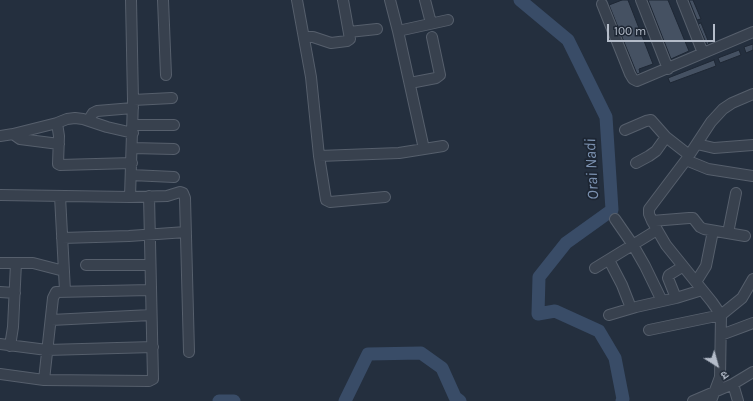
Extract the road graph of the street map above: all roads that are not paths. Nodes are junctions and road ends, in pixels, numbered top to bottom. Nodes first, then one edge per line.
1 (131, 0) edge
2 (163, 0) edge
3 (297, 0) edge
4 (343, 0) edge
5 (390, 0) edge
6 (425, 0) edge
7 (641, 0) edge
8 (682, 0) edge
9 (602, 4) dead end
10 (448, 20) dead end
11 (431, 23) junction
12 (376, 29) dead end
13 (398, 31) junction
14 (349, 32) junction
15 (753, 32) edge
16 (304, 37) junction
17 (432, 37) dead end
18 (703, 53) junction
19 (668, 69) junction
20 (166, 75) dead end
21 (410, 83) junction
22 (753, 94) edge
23 (172, 98) dead end
24 (133, 104) junction
25 (90, 121) junction
26 (57, 123) junction
27 (174, 125) dead end
28 (133, 129) junction
29 (624, 130) dead end
30 (14, 134) junction
31 (0, 136) edge
32 (666, 137) junction
33 (60, 144) junction
34 (696, 144) junction
35 (753, 145) edge
36 (443, 146) dead end
37 (132, 148) junction
38 (174, 149) dead end
39 (424, 149) junction
40 (319, 156) junction
41 (688, 157) junction
42 (636, 163) dead end
43 (132, 164) junction
44 (131, 175) junction
45 (753, 176) edge
46 (174, 177) dead end
47 (736, 193) dead end
48 (0, 195) edge
49 (60, 196) junction
50 (149, 196) junction
51 (130, 197) junction
52 (386, 197) dead end
53 (615, 219) dead end
54 (654, 225) junction
55 (713, 231) junction
56 (186, 232) junction
57 (728, 233) junction
58 (150, 235) junction
59 (745, 236) dead end
60 (62, 238) junction
61 (633, 245) junction
62 (609, 260) junction
63 (0, 263) edge
64 (16, 263) junction
65 (86, 265) dead end
66 (150, 265) junction
67 (682, 267) junction
68 (595, 268) dead end
69 (64, 271) junction
70 (753, 280) edge
71 (699, 286) junction
72 (150, 290) junction
73 (65, 291) junction
74 (0, 292) edge
75 (15, 293) junction
76 (676, 298) junction
77 (662, 301) junction
78 (631, 308) junction
79 (151, 315) junction
80 (609, 315) dead end
81 (721, 316) junction
82 (51, 320) junction
83 (753, 323) edge
84 (649, 330) dead end
85 (721, 335) junction
86 (5, 345) edge
87 (152, 347) junction
88 (47, 350) junction
89 (189, 352) dead end
90 (0, 374) edge
91 (753, 374) edge
92 (44, 380) junction
93 (733, 384) junction
94 (712, 397) edge
95 (692, 401) edge
96 (738, 401) edge

1 - 24 street
2 - 20 street
3 - 16 street
4 - 14 street
5 - 13 street
6 - 11 street
7 - 19 street
8 - 18 street
9 - 19 street
10 - 11 street
11 - 13 street
12 - 14 street
13 - 21 street
14 - 16 street
15 - 18 street
16 - 40 street
17 - 21 street
18 - 19 street
21 - 39 street
22 - 34 street
23 - 24 street
24 - 25 street
24 - 28 street
25 - 26 street
25 - 28 street
26 - 30 street
26 - 33 street
27 - 28 street
28 - 37 street
29 - 32 street
30 - 31 street
30 - 33 street
32 - 41 street
32 - 42 street
33 - 43 street
34 - 35 street
34 - 41 street
36 - 39 street
37 - 38 street
37 - 43 street
39 - 40 street
40 - 52 street
41 - 45 street
41 - 54 street
43 - 44 street
44 - 46 street
44 - 51 street
47 - 57 street
48 - 49 street
49 - 51 street
49 - 60 street
50 - 51 street
50 - 56 street
50 - 58 street
53 - 61 street
54 - 55 street
54 - 61 street
54 - 67 street
55 - 57 street
55 - 71 street
56 - 58 street
56 - 89 street
57 - 59 street
58 - 60 street
58 - 66 street
60 - 69 street
61 - 62 street
61 - 77 street
62 - 68 street
62 - 78 street
63 - 64 street
64 - 69 street
64 - 75 street
65 - 66 street
66 - 72 street
67 - 71 street
67 - 76 street
69 - 73 street
70 - 81 street
71 - 76 street
71 - 81 street
72 - 73 street
72 - 79 street
73 - 82 street
74 - 75 street
75 - 86 street
76 - 77 street
77 - 78 street
78 - 80 street
79 - 82 street
79 - 87 street
81 - 84 street
81 - 85 street
82 - 88 street
83 - 85 street
85 - 94 street
86 - 88 street
87 - 88 street
87 - 92 street
88 - 92 street
90 - 92 street
91 - 93 street
93 - 94 street
93 - 96 street
94 - 95 street

